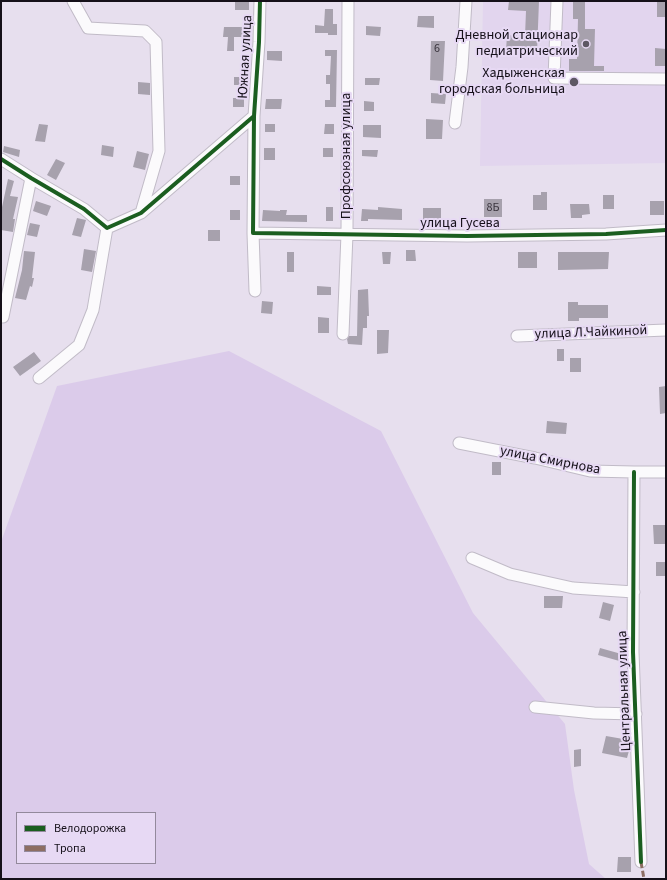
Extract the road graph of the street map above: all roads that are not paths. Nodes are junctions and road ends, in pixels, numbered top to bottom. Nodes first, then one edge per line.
1 (74, 1) edge
2 (260, 1) edge
3 (348, 1) edge
4 (466, 1) edge
5 (557, 1) edge
6 (666, 79) edge
7 (254, 116) junction
8 (455, 123) dead end
9 (1, 159) edge
10 (31, 178) junction
11 (141, 213) junction
12 (107, 228) junction
13 (666, 230) edge
14 (253, 233) junction
15 (347, 234) junction
16 (255, 291) dead end
17 (3, 317) dead end
18 (666, 330) edge
19 (343, 334) dead end
20 (516, 336) dead end
21 (39, 378) dead end
22 (459, 443) dead end
23 (634, 472) junction
24 (666, 472) edge
25 (472, 558) dead end
26 (634, 592) junction
27 (535, 707) dead end
28 (636, 714) junction
29 (641, 862) dead end

1 - 11 street
2 - 7 street, Южная улица
3 - 15 street, Профсоюзная улица
4 - 8 street
5 - 6 street
7 - 11 street
7 - 14 street, Южная улица
9 - 10 street
10 - 12 street
10 - 17 street
11 - 12 street
12 - 21 street
13 - 15 street, улица Гусева
14 - 15 street, улица Гусева
14 - 16 street, Южная улица
15 - 19 street, Профсоюзная улица
18 - 20 street, улица Л.Чайкиной
22 - 23 street, улица Смирнова
23 - 24 street, улица Смирнова
23 - 26 street, Центральная улица
25 - 26 street
26 - 28 street, Центральная улица
27 - 28 street
28 - 29 street, Центральная улица

